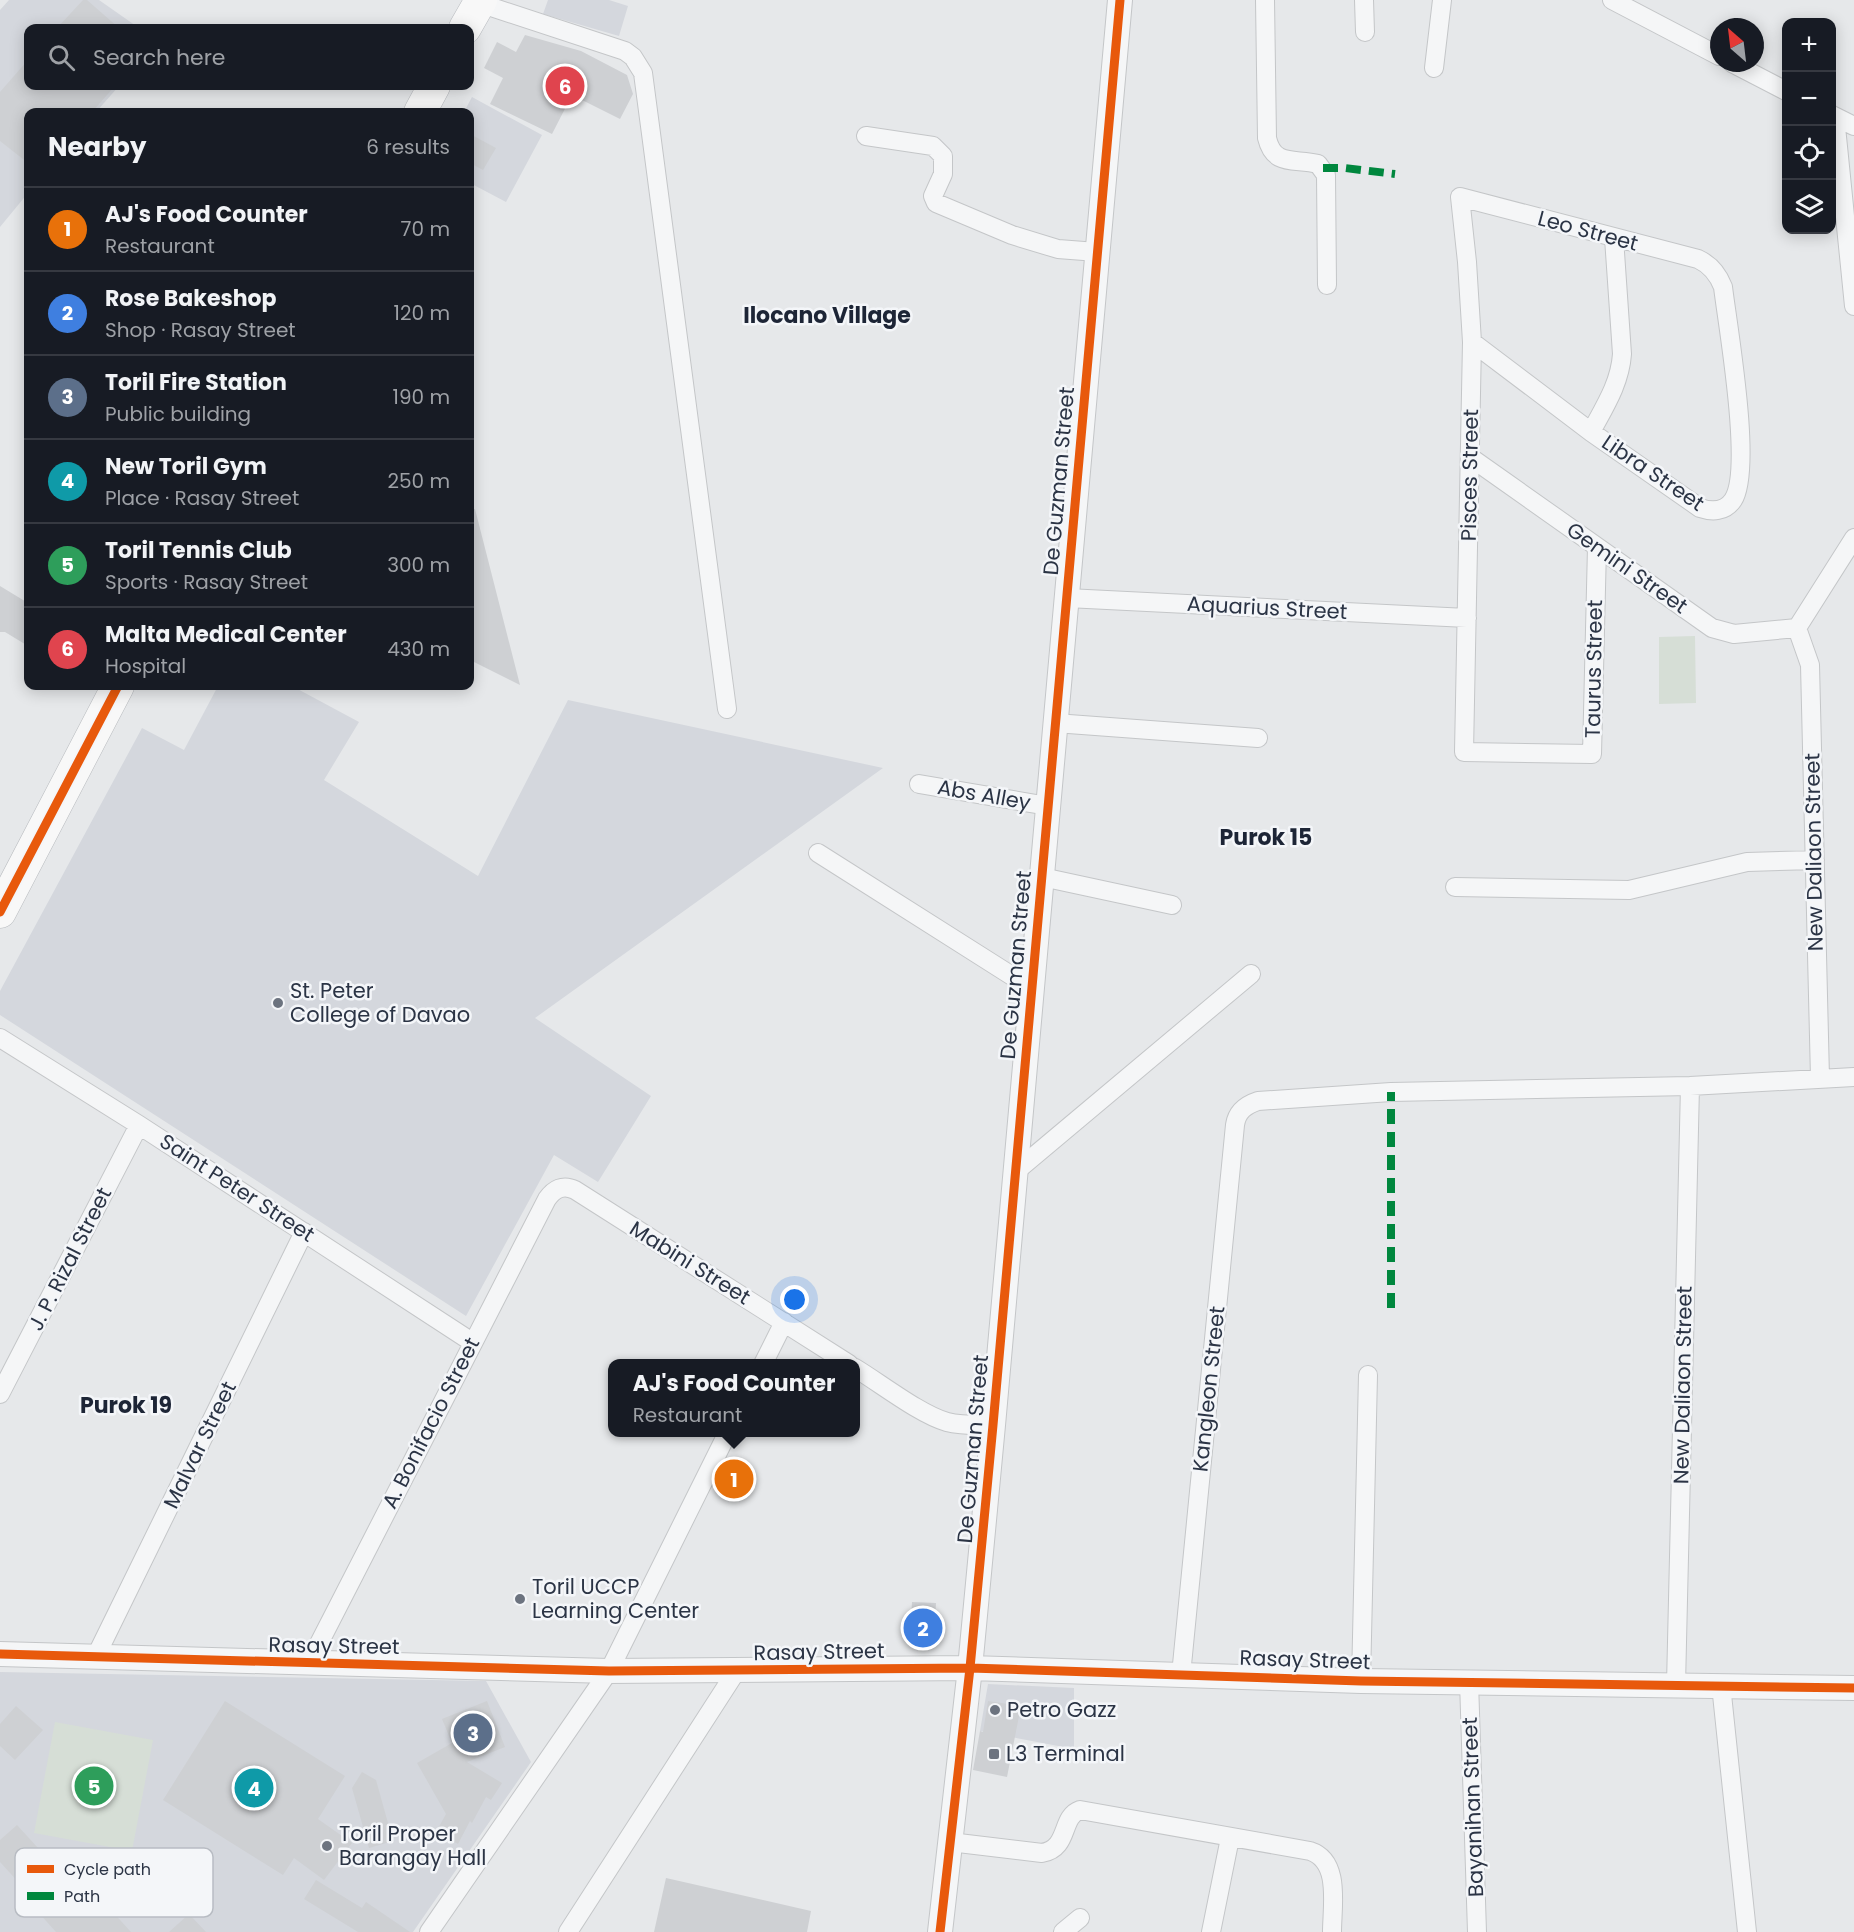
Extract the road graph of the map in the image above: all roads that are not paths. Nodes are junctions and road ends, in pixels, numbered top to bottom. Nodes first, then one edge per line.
1 (1120, 0) edge
2 (1265, 0) edge
3 (1364, 0) edge
4 (1442, 0) edge
5 (1612, 0) edge
6 (475, 10) edge
7 (1365, 32) dead end
8 (1710, 51) edge
9 (1434, 68) dead end
10 (1749, 72) edge
11 (1782, 89) edge
12 (433, 90) edge
13 (422, 108) edge
14 (1836, 117) edge
15 (1834, 126) edge
16 (1854, 126) edge
17 (866, 136) dead end
18 (1460, 197) joint
19 (1614, 238) junction
20 (1097, 252) junction
21 (1713, 269) joint
22 (1327, 285) dead end
23 (1854, 306) edge
24 (1472, 342) junction
25 (1591, 432) junction
26 (1470, 457) junction
27 (1854, 538) edge
28 (1597, 547) junction
29 (1067, 598) junction
30 (1467, 618) junction
31 (1797, 628) junction
32 (116, 690) edge
33 (727, 710) dead end
34 (1055, 723) junction
35 (1258, 738) dead end
36 (1464, 752) joint
37 (919, 784) dead end
38 (1048, 806) junction
39 (818, 853) dead end
40 (1815, 860) junction
41 (1042, 877) junction
42 (1455, 887) dead end
43 (1172, 905) dead end
44 (0, 912) edge
45 (1251, 974) dead end
46 (1031, 987) junction
47 (0, 1038) edge
48 (1854, 1077) edge
49 (1820, 1078) junction
50 (1690, 1086) junction
51 (139, 1125) junction
52 (1016, 1172) junction
53 (560, 1188) joint
54 (304, 1232) junction
55 (784, 1322) junction
56 (472, 1342) junction
57 (766, 1359) edge
58 (841, 1359) edge
59 (860, 1371) edge
60 (1368, 1375) dead end
61 (0, 1394) edge
62 (993, 1425) junction
63 (726, 1437) edge
64 (0, 1654) edge
65 (95, 1658) junction
66 (309, 1663) junction
67 (970, 1668) junction
68 (737, 1670) junction
69 (609, 1671) junction
70 (1181, 1675) junction
71 (1361, 1681) junction
72 (1469, 1681) junction
73 (1676, 1684) junction
74 (1721, 1685) junction
75 (1854, 1688) edge
76 (1230, 1838) junction
77 (950, 1842) junction
78 (1080, 1918) dead end
79 (429, 1932) edge
80 (568, 1932) edge
81 (940, 1932) edge
82 (1063, 1932) edge
83 (1210, 1932) edge
84 (1332, 1932) edge
85 (1477, 1932) edge
86 (1747, 1932) edge

1 - 20 street, De Guzman Street
2 - 22 street
3 - 7 street
4 - 9 street
5 - 8 street
6 - 33 street
10 - 11 street
12 - 13 highway
14 - 16 street
15 - 23 street
17 - 20 street
18 - 19 street, Leo Street
18 - 24 street, Pisces Street
19 - 21 street, Leo Street
19 - 25 street
20 - 29 street, De Guzman Street
21 - 25 street, Libra Street
24 - 25 street, Libra Street
24 - 26 street, Pisces Street
26 - 28 street, Gemini Street
26 - 30 street, Pisces Street
27 - 31 street
28 - 31 street, Gemini Street
28 - 36 street, Taurus Street
29 - 30 street, Aquarius Street
29 - 34 street, De Guzman Street
30 - 36 street, Pisces Street
31 - 40 street, New Daliaon Street
32 - 44 highway
34 - 35 street
34 - 38 street, De Guzman Street
37 - 38 street, Abs Alley
38 - 41 street, De Guzman Street
39 - 46 street
40 - 42 street
40 - 49 street, New Daliaon Street
41 - 43 street
41 - 46 street, De Guzman Street
45 - 52 street
46 - 52 street, De Guzman Street
47 - 51 street, Saint Peter Street
48 - 49 street
49 - 50 street
50 - 70 street, Kangleon Street
50 - 73 street, New Daliaon Street
51 - 54 street, Saint Peter Street
51 - 61 street, J. P. Rizal Street
52 - 62 street, De Guzman Street
53 - 55 street, Mabini Street
53 - 56 street, A. Bonifacio Street
54 - 56 street, Saint Peter Street
54 - 65 street, Malvar Street
55 - 57 street
55 - 58 street, Mabini Street
56 - 66 street, A. Bonifacio Street
59 - 62 street
60 - 71 street
62 - 67 street, De Guzman Street
63 - 69 street
64 - 65 street, Rasay Street
65 - 66 street, Rasay Street
66 - 69 street, Rasay Street
67 - 68 street, Rasay Street
67 - 70 street, Rasay Street
67 - 77 street, De Guzman Street
68 - 69 street, Rasay Street
68 - 80 street
69 - 79 street
70 - 71 street, Rasay Street
71 - 72 street, Rasay Street
72 - 73 street, Rasay Street
72 - 85 street, Bayanihan Street
73 - 74 street, Rasay Street
74 - 75 street, Rasay Street
74 - 86 street
76 - 77 street
76 - 83 street
76 - 84 street
77 - 81 street, De Guzman Street
78 - 82 street

